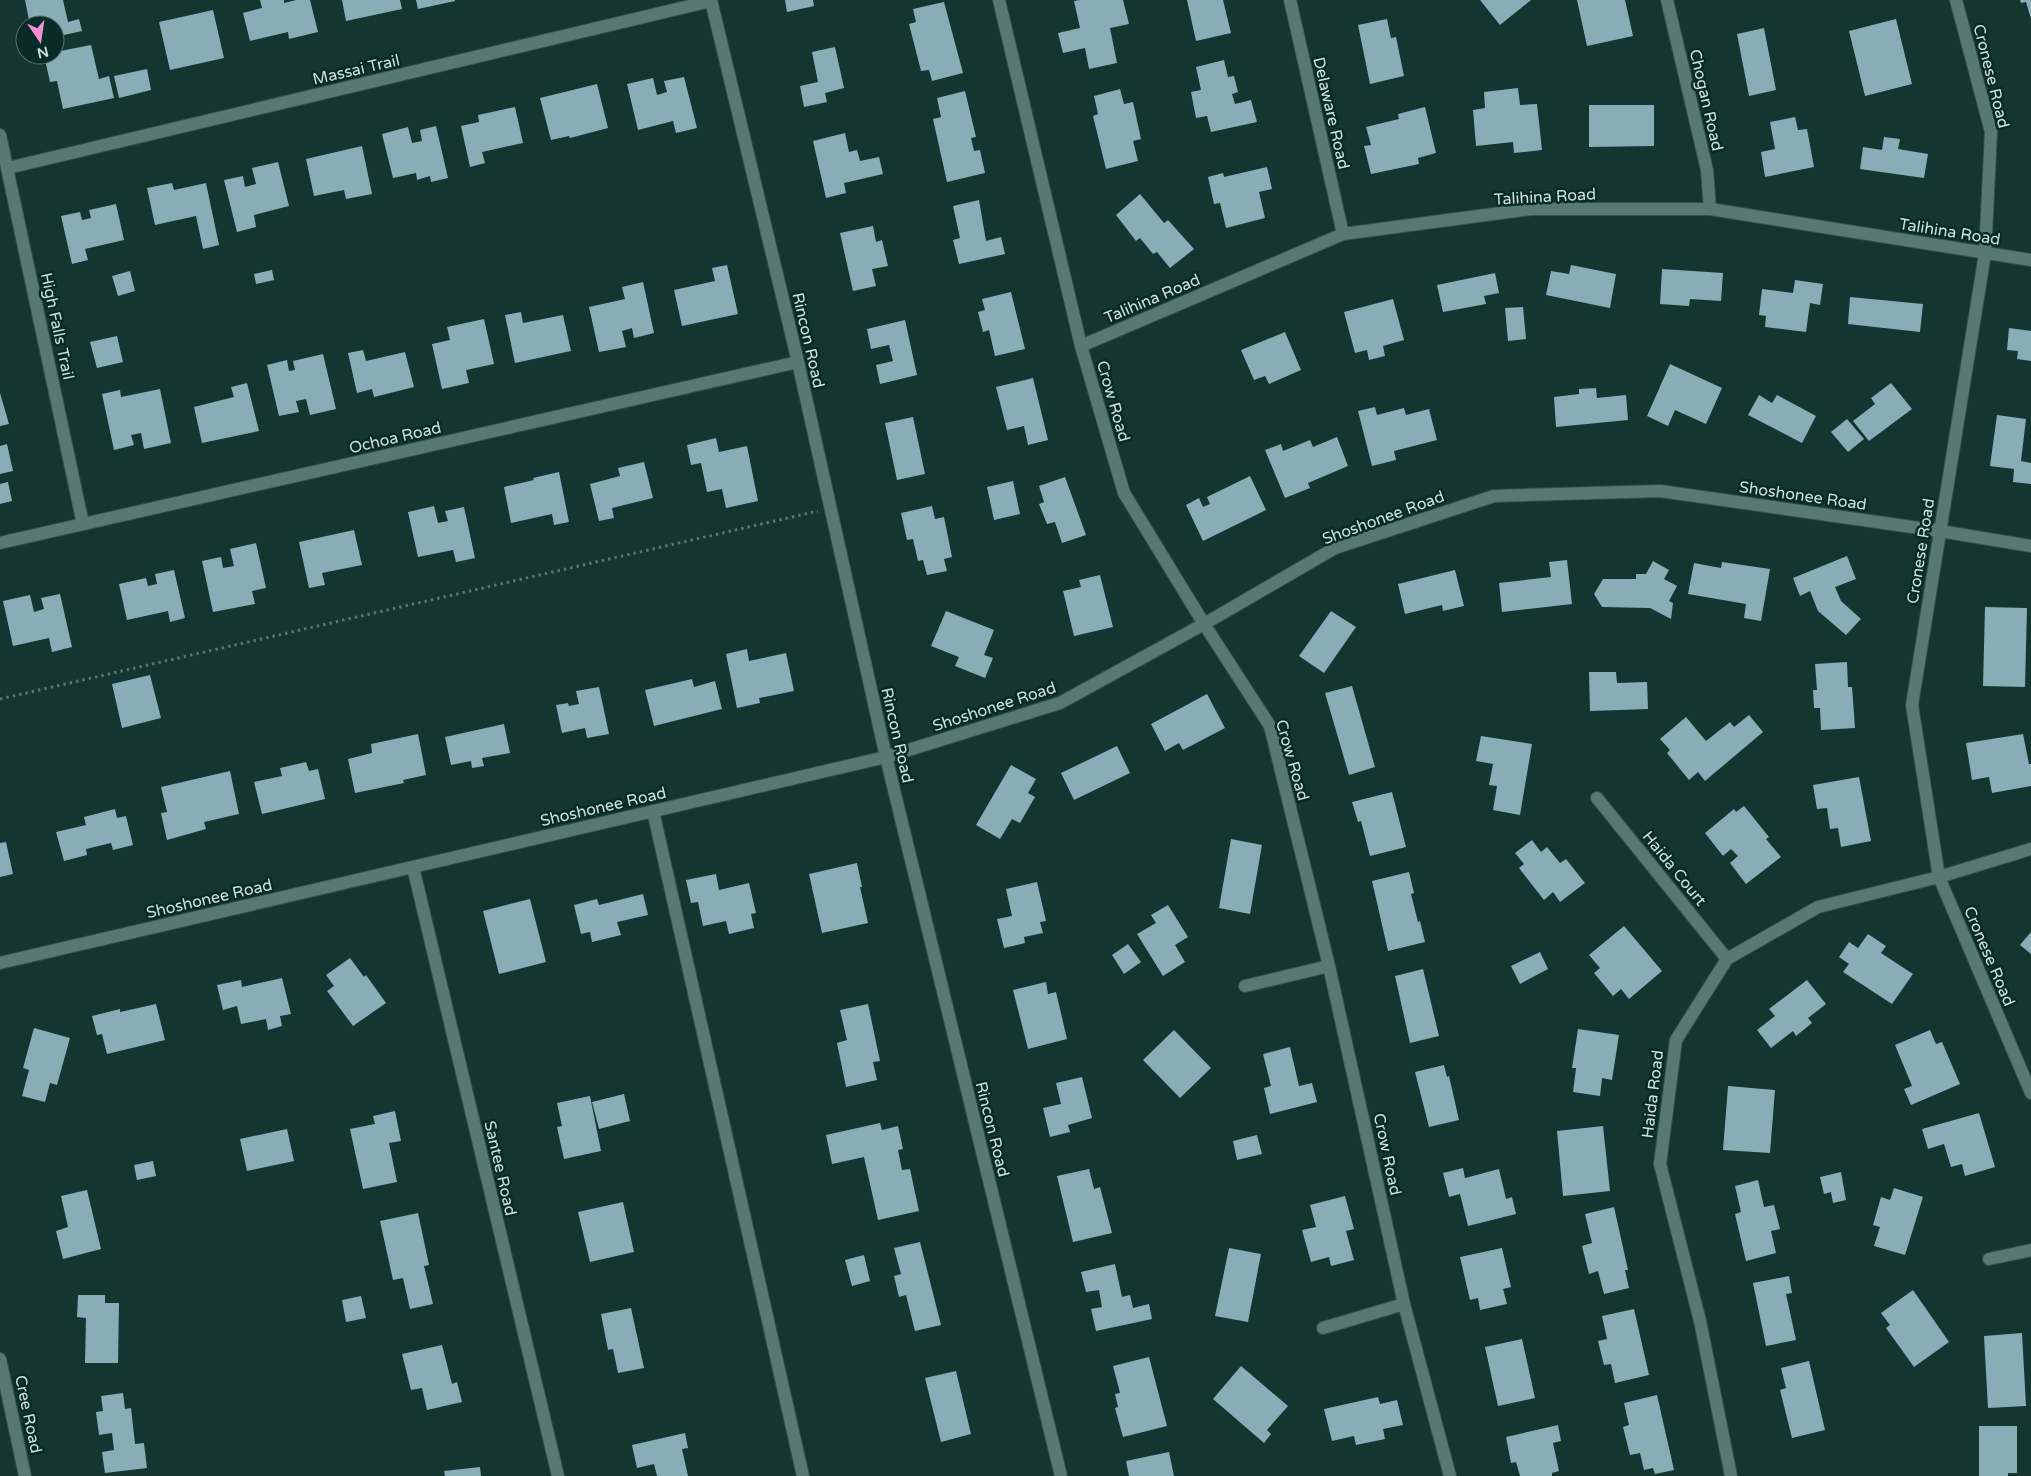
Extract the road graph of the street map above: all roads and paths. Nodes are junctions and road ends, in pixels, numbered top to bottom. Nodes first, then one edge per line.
1 (711, 0) edge
2 (999, 0) edge
3 (1290, 0) edge
4 (1667, 0) edge
5 (1956, 0) edge
6 (0, 136) edge
7 (8, 168) junction
8 (1710, 209) junction
9 (1343, 234) junction
10 (1985, 254) junction
11 (2031, 260) edge
12 (1081, 346) junction
13 (798, 362) junction
14 (831, 508) junction
15 (83, 524) junction
16 (1940, 531) junction
17 (0, 544) edge
18 (2031, 546) edge
19 (1204, 624) junction
20 (0, 699) edge
21 (886, 757) junction
22 (1598, 798) dead end
23 (653, 811) junction
24 (2031, 849) edge
25 (413, 867) junction
26 (1939, 877) junction
27 (1727, 959) junction
28 (0, 963) edge
29 (1329, 966) junction
30 (1245, 986) dead end
31 (2031, 1093) edge
32 (2031, 1250) edge
33 (1989, 1259) dead end
34 (1404, 1304) junction
35 (1323, 1328) dead end
36 (0, 1358) edge
37 (25, 1476) edge
38 (558, 1476) edge
39 (803, 1476) edge
40 (1061, 1476) edge
41 (1450, 1476) edge
42 (1731, 1476) edge

1 - 7 street, Massai Trail
1 - 13 street, Rincon Road
2 - 12 street, Crow Road
3 - 9 street, Delaware Road
4 - 8 street, Chogan Road
5 - 10 street, Cronese Road
6 - 7 street, High Falls Trail
7 - 15 street, High Falls Trail
8 - 9 street, Talihina Road
8 - 10 street, Talihina Road
9 - 12 street, Talihina Road
10 - 11 street, Talihina Road
10 - 16 street, Cronese Road
12 - 19 street, Crow Road
13 - 14 street, Rincon Road
13 - 15 street, Ochoa Road
14 - 20 path
14 - 21 street, Rincon Road
15 - 17 street, Ochoa Road
16 - 18 street, Shoshonee Road
16 - 19 street, Shoshonee Road
16 - 26 street, Cronese Road
19 - 21 street, Shoshonee Road
19 - 29 street, Crow Road
21 - 23 street, Shoshonee Road
21 - 40 street, Rincon Road
22 - 27 street, Haida Court
23 - 25 street, Shoshonee Road
23 - 39 street
24 - 26 street, Haida Road
25 - 28 street, Shoshonee Road
25 - 38 street, Santee Road
26 - 27 street, Haida Road
26 - 31 street, Cronese Road
27 - 42 street, Haida Road
29 - 30 street
29 - 34 street, Crow Road
32 - 33 street
34 - 35 street
34 - 41 street, Crow Road
36 - 37 street, Cree Road

